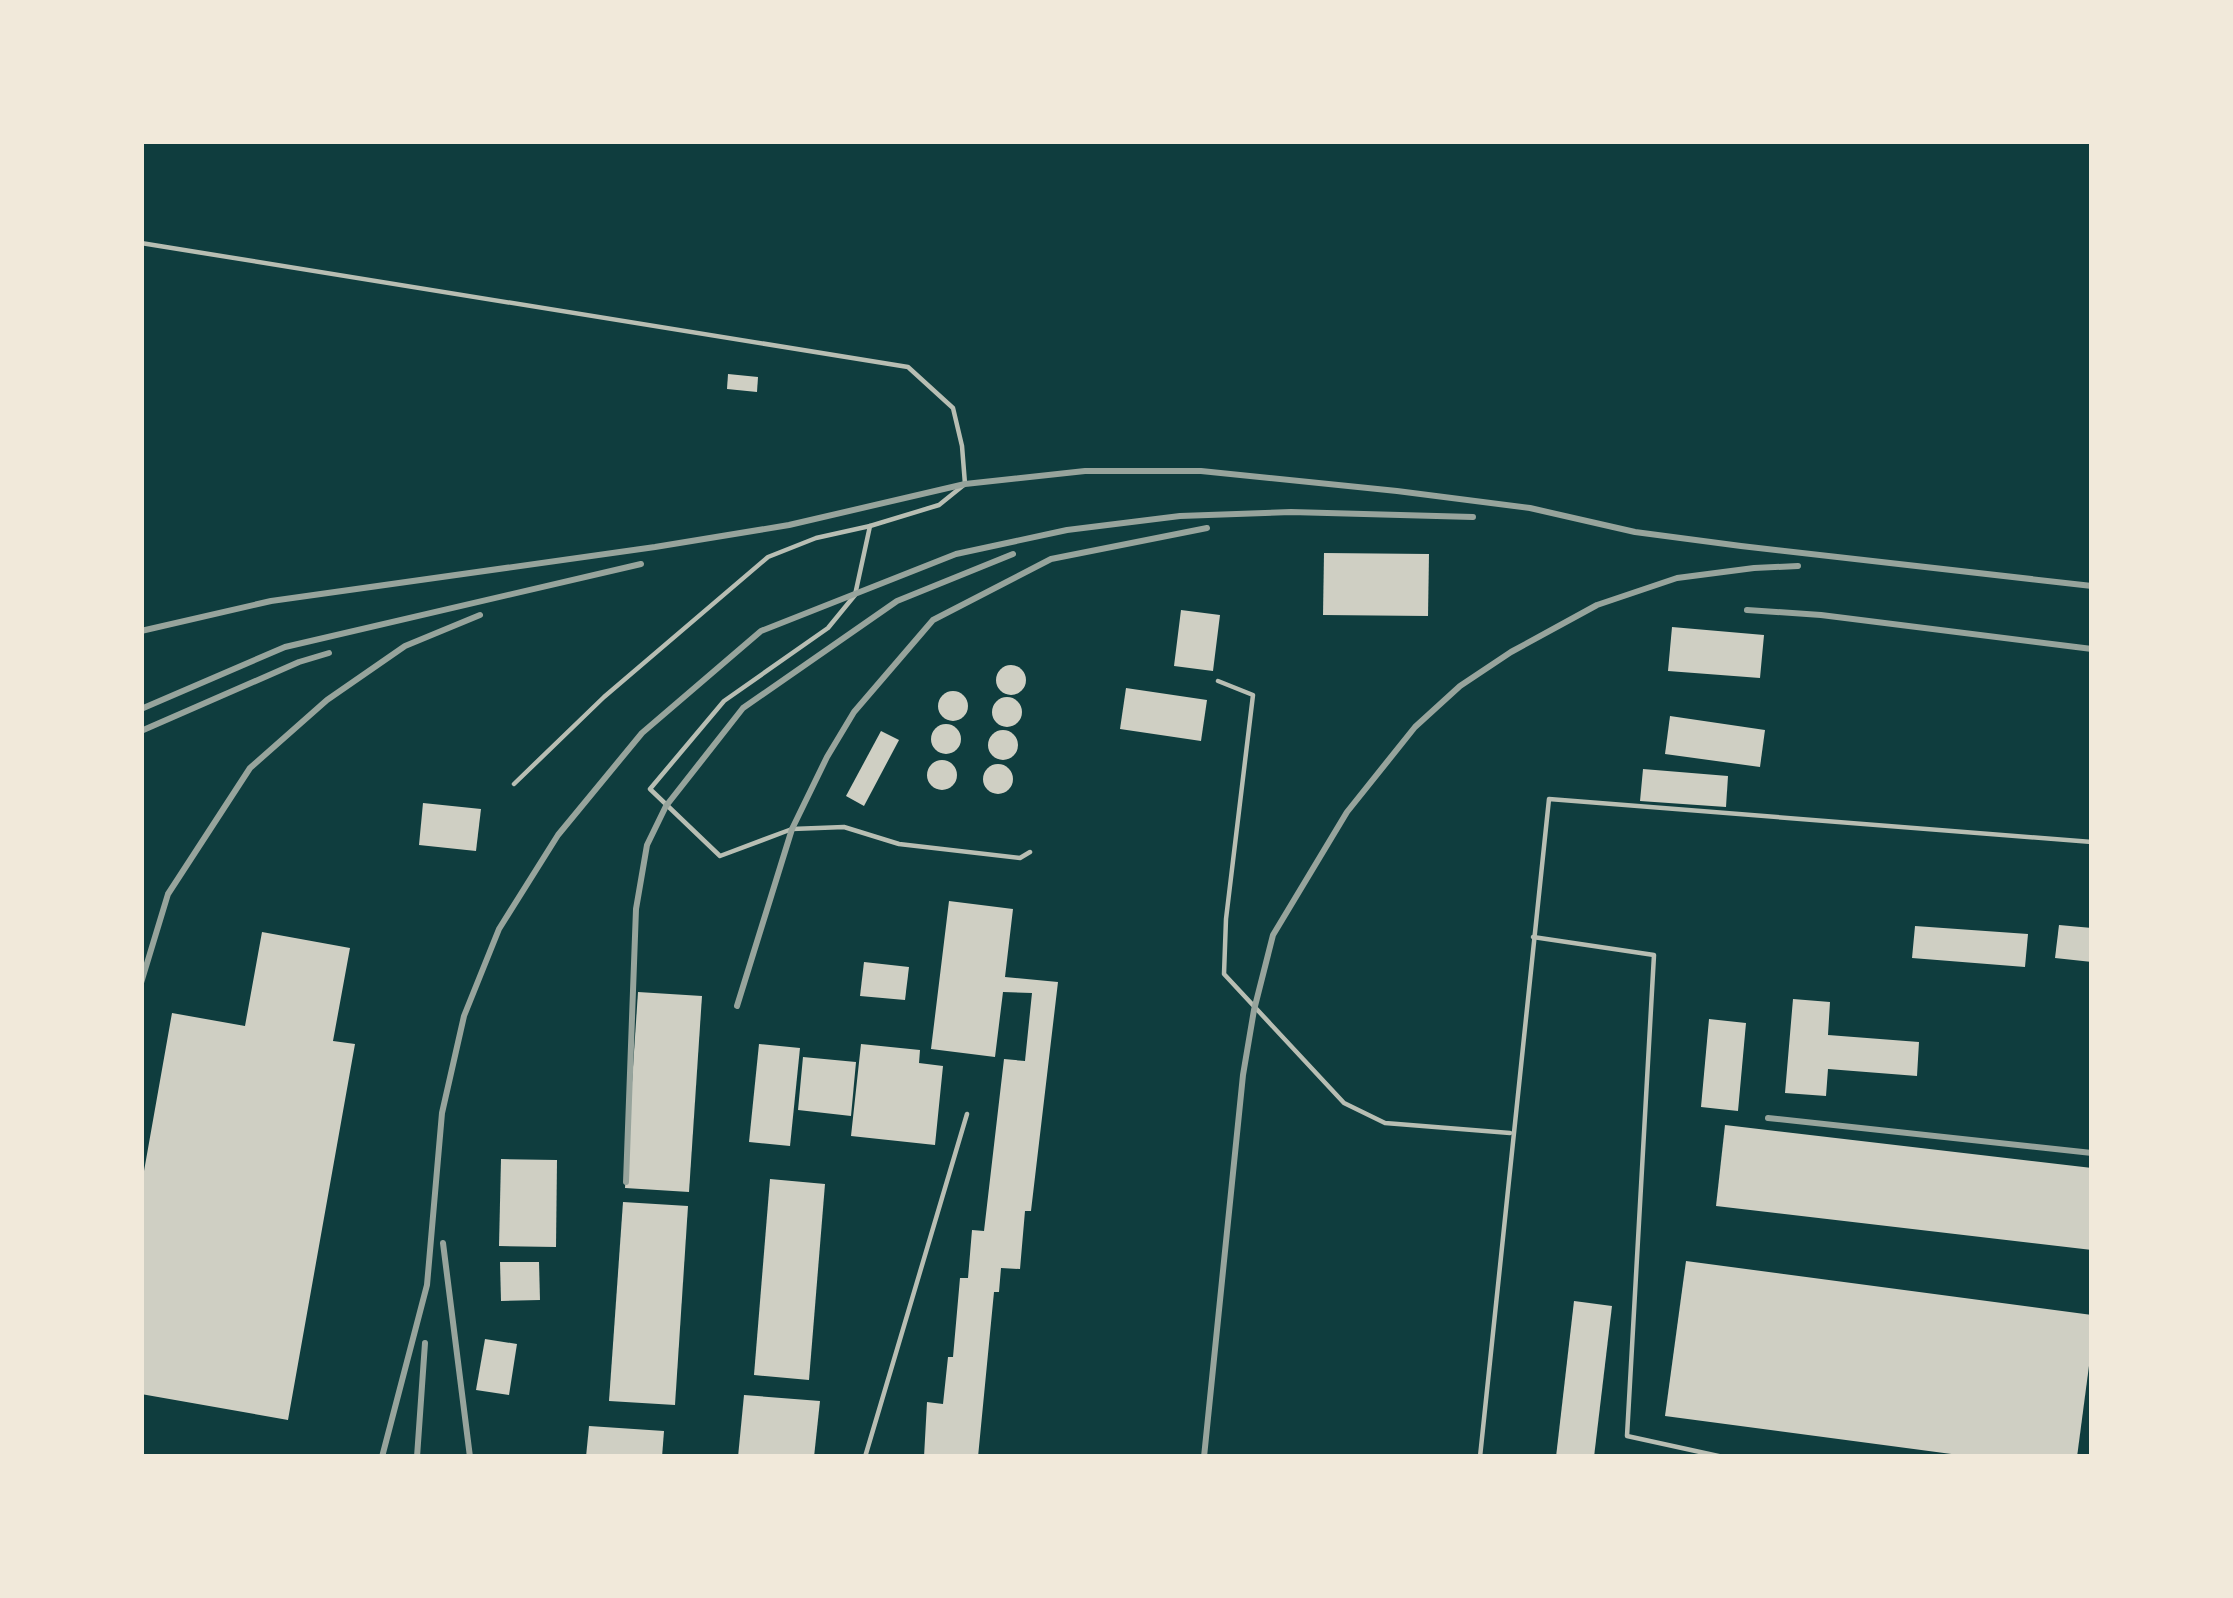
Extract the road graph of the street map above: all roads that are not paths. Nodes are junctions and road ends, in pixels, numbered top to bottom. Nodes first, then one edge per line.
1 (141, 243) edge
2 (870, 526) junction
3 (1218, 681) dead end
4 (514, 784) dead end
5 (2092, 842) edge
6 (1030, 852) dead end
7 (1533, 937) junction
8 (967, 1114) dead end
9 (1512, 1133) junction
10 (865, 1457) edge
11 (1480, 1457) edge
12 (1723, 1457) edge

1 - 2 lane
2 - 4 lane
2 - 6 lane
3 - 9 lane
5 - 7 lane
7 - 9 lane
7 - 12 lane
8 - 10 lane
9 - 11 lane

